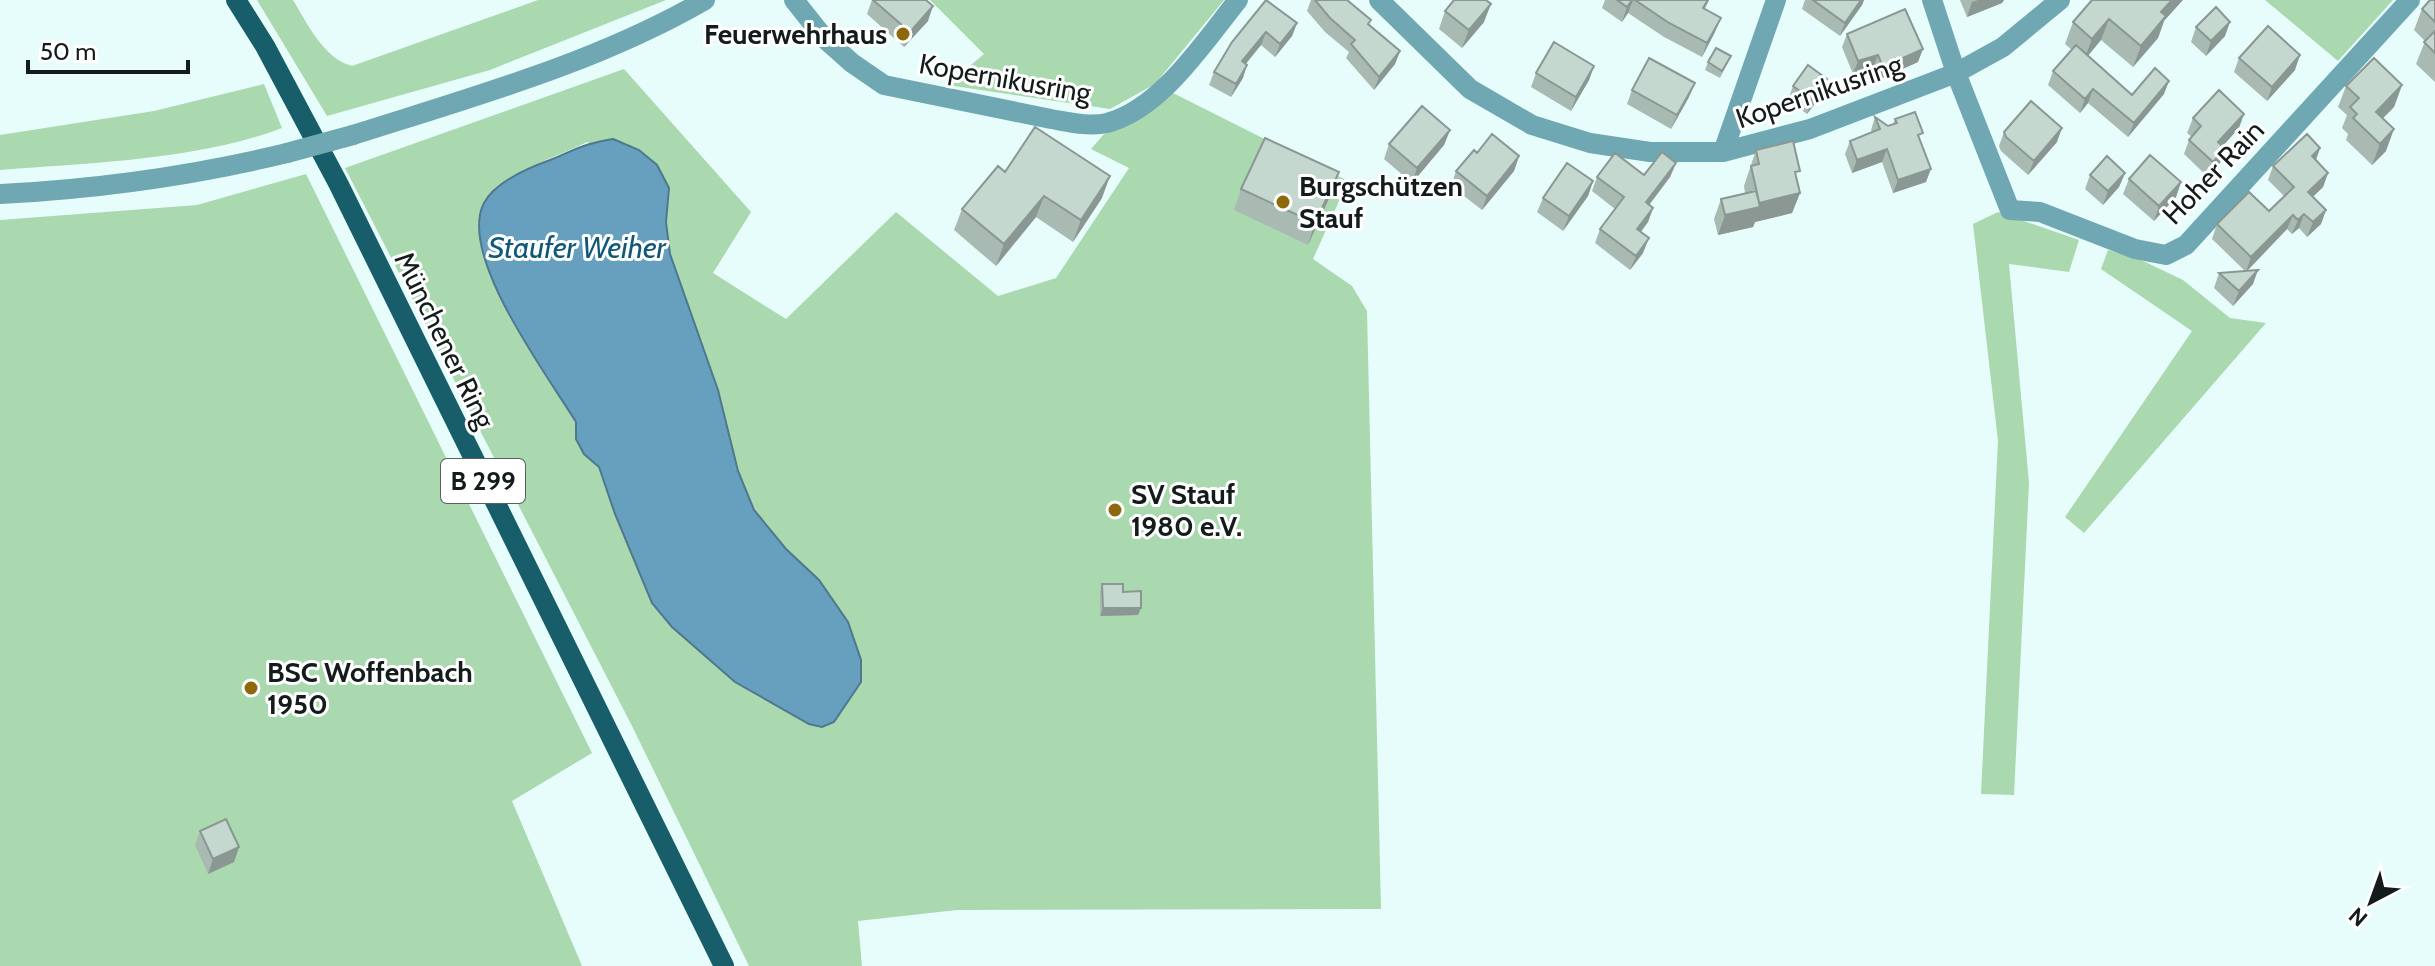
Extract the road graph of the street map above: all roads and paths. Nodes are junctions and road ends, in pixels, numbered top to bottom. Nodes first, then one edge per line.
1 (236, 0) edge
2 (705, 0) edge
3 (794, 0) edge
4 (1238, 0) edge
5 (1776, 0) edge
6 (1932, 0) edge
7 (2060, 0) edge
8 (2410, 0) edge
9 (1386, 3) edge
10 (1956, 73) junction
11 (1723, 152) junction
12 (0, 194) edge
13 (724, 966) edge

1 - 13 main road, Münchener Ring / B 299
2 - 12 street, bridge
3 - 4 street, Kopernikusring
5 - 11 street
6 - 10 street
7 - 10 street, Kopernikusring
8 - 10 street, Hoher Rain
9 - 11 street, Kopernikusring
10 - 11 street, Kopernikusring

